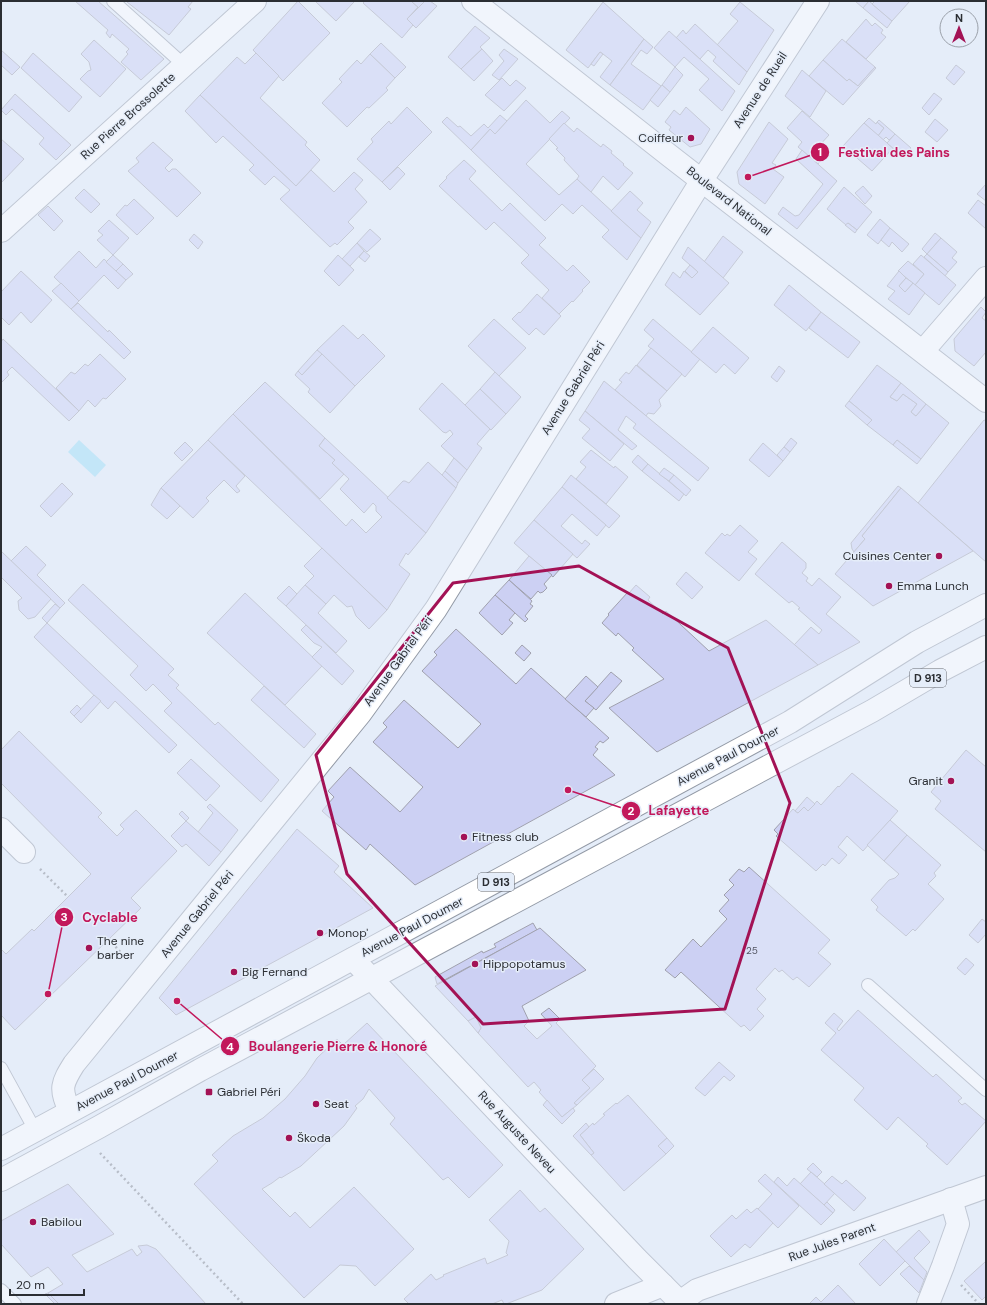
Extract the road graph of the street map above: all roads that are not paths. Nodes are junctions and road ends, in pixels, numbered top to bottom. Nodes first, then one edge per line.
1 (113, 1) edge
2 (255, 1) edge
3 (473, 1) edge
4 (818, 1) edge
5 (184, 65) junction
6 (702, 180) junction
7 (1, 231) edge
8 (986, 278) edge
9 (923, 351) junction
10 (986, 400) edge
11 (986, 605) edge
12 (986, 647) edge
13 (1, 828) edge
14 (24, 852) road end
15 (353, 959) junction
16 (372, 979) junction
17 (868, 985) dead end
18 (1, 1070) edge
19 (986, 1090) edge
20 (70, 1111) junction
21 (35, 1130) junction
22 (1, 1149) edge
23 (1, 1180) edge
24 (986, 1187) edge
25 (951, 1199) junction
26 (663, 1285) junction
27 (1, 1290) edge
28 (681, 1303) edge
29 (15, 1304) edge
30 (616, 1304) edge
31 (928, 1304) edge

1 - 5 lane
2 - 5 main road, Rue Pierre Brossolette
3 - 6 main road, Boulevard National
4 - 6 main road, Avenue de Rueil
5 - 7 main road, Rue Pierre Brossolette
6 - 9 main road, Boulevard National
6 - 20 main road, Avenue Gabriel Péri
8 - 9 main road
9 - 10 main road, Boulevard National
11 - 15 main road, Avenue Paul Doumer / D 913
12 - 16 main road, Avenue Paul Doumer / D 913
13 - 14 main road
15 - 16 main road, Rue Auguste Neveu
15 - 20 main road, Avenue Paul Doumer / D 913
16 - 23 main road, Avenue Paul Doumer / D 913
16 - 26 main road, Rue Auguste Neveu
17 - 19 lane
18 - 21 lane
20 - 21 main road, Avenue Paul Doumer / D 913
21 - 22 main road, Avenue Paul Doumer / D 913
24 - 25 main road, Rue Jules Parent
25 - 28 main road, Rue Jules Parent
25 - 31 main road
26 - 28 main road, Rue Auguste Neveu
26 - 30 main road
27 - 29 lane

